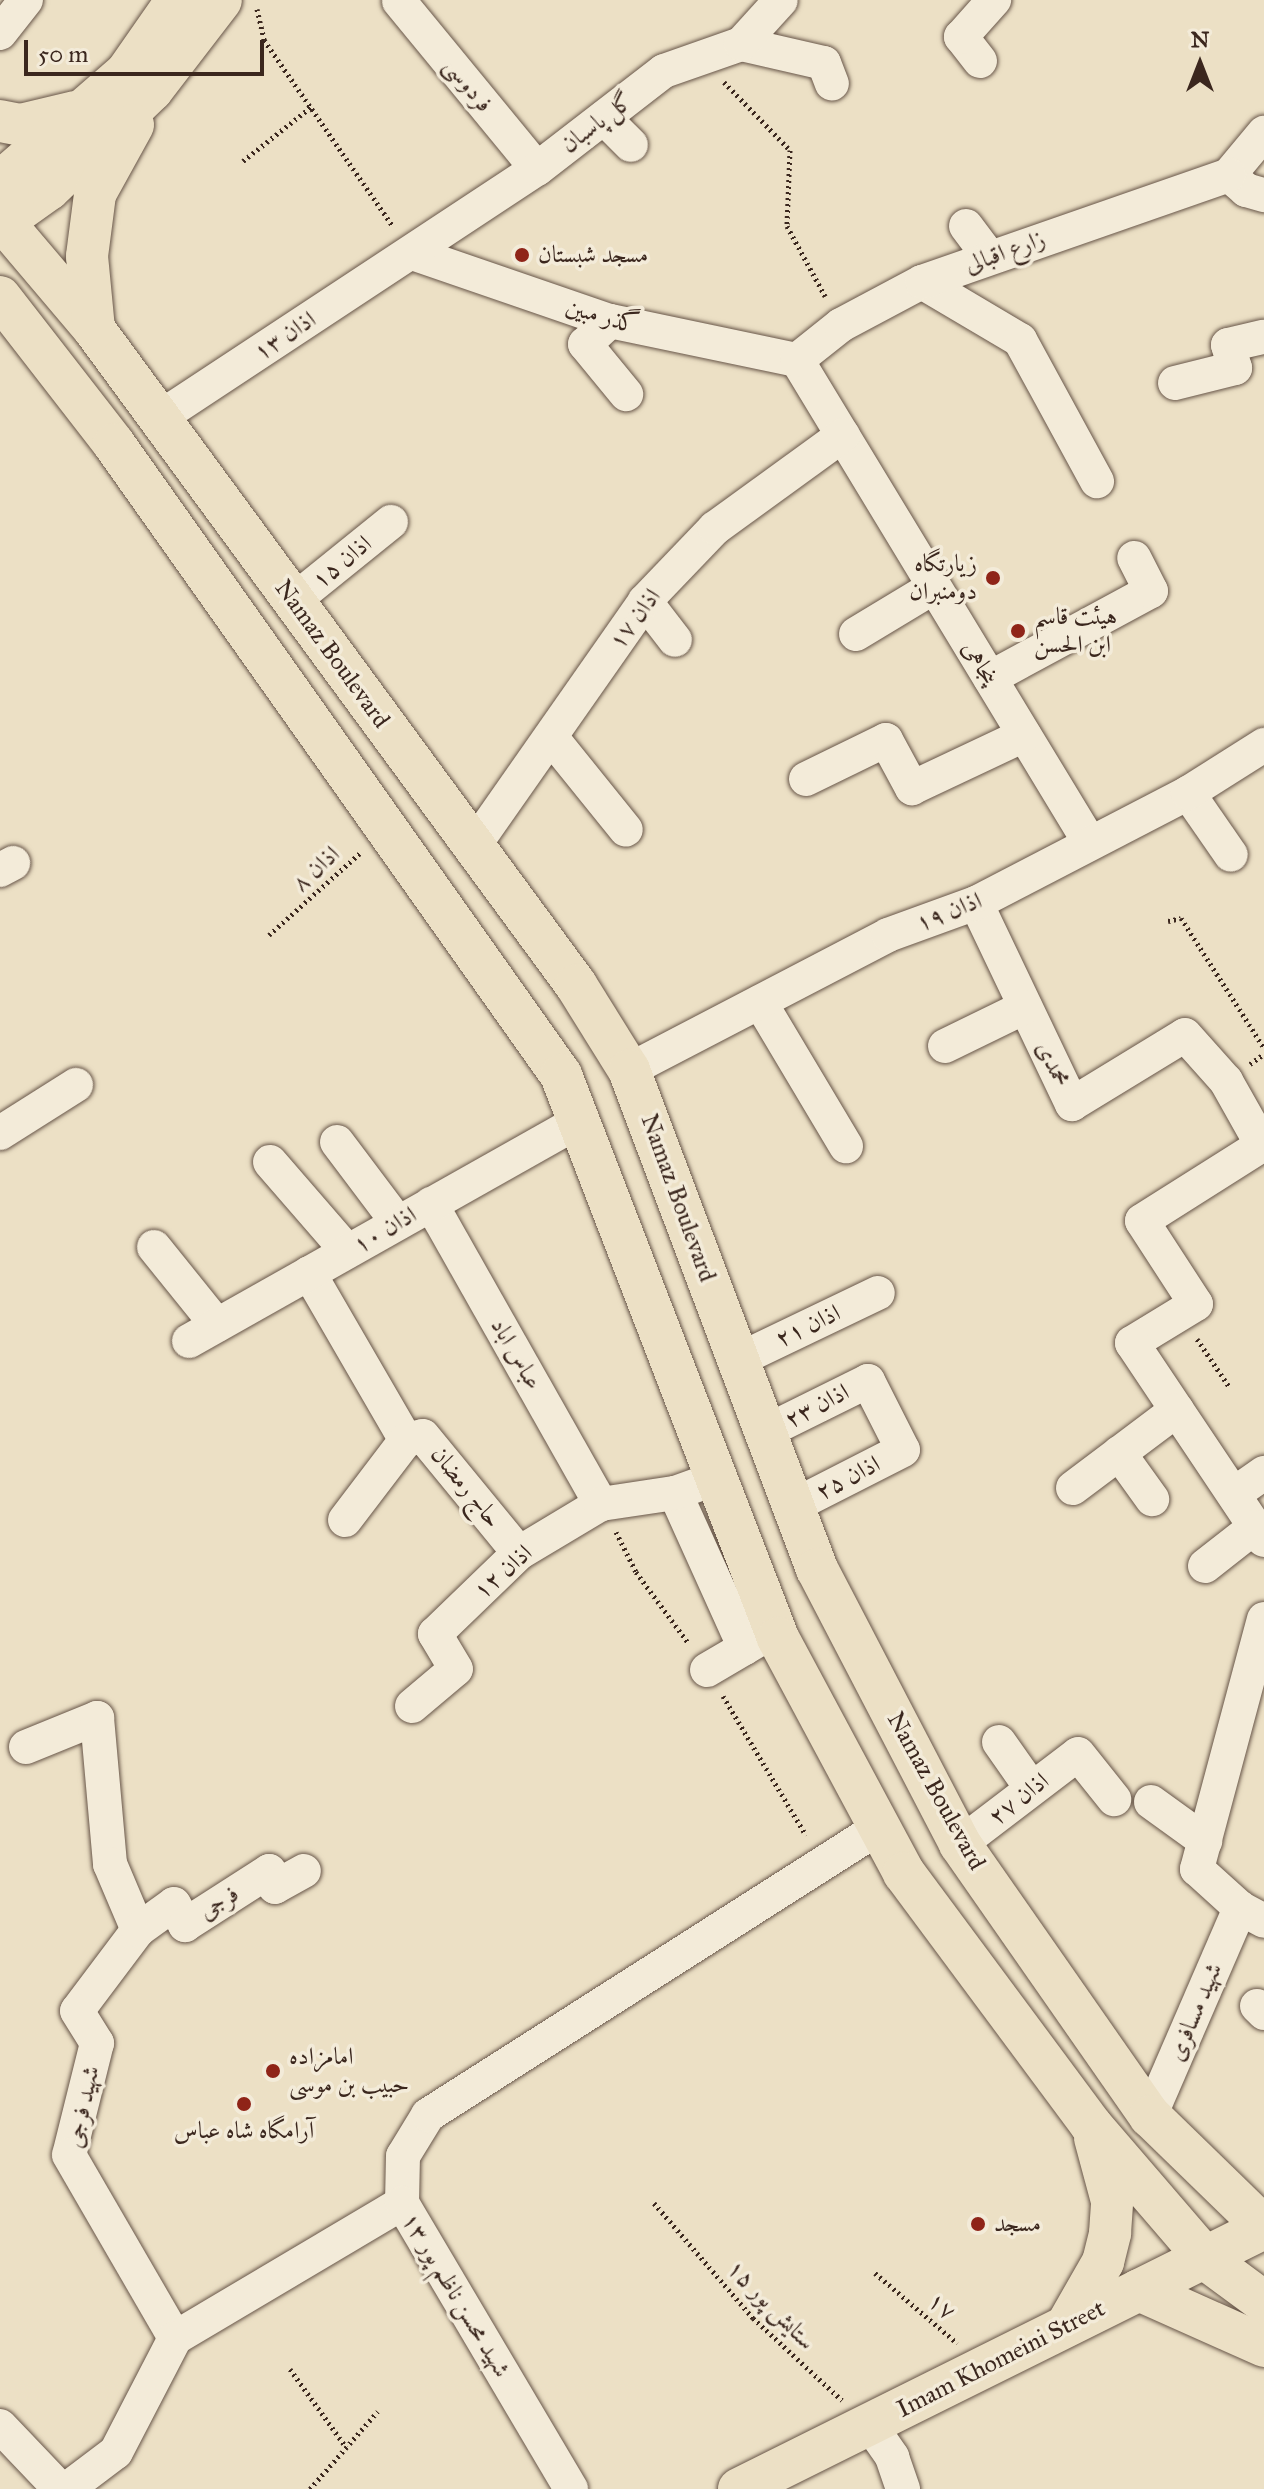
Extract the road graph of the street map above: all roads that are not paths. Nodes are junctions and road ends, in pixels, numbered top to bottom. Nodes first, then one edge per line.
1 (26, 0) edge
2 (177, 0) edge
3 (221, 0) edge
4 (781, 0) edge
5 (994, 0) edge
6 (399, 1) edge
7 (0, 33) edge
8 (741, 44) junction
9 (980, 61) dead end
10 (832, 84) dead end
11 (152, 90) junction
12 (84, 109) junction
13 (604, 118) junction
14 (0, 121) edge
15 (1264, 133) edge
16 (631, 145) dead end
17 (537, 169) junction
18 (1229, 175) junction
19 (1264, 195) edge
20 (1, 211) edge
21 (966, 226) dead end
22 (412, 253) junction
23 (989, 257) junction
24 (922, 282) junction
25 (0, 297) edge
26 (610, 321) junction
27 (94, 329) junction
28 (1264, 337) edge
29 (0, 341) edge
30 (797, 360) junction
31 (57, 366) junction
32 (1175, 383) dead end
33 (626, 394) dead end
34 (159, 418) junction
35 (843, 435) junction
36 (1097, 481) dead end
37 (391, 522) dead end
38 (1134, 558) dead end
39 (934, 587) junction
40 (293, 601) junction
41 (645, 601) junction
42 (856, 634) dead end
43 (675, 640) dead end
44 (990, 678) junction
45 (1024, 735) junction
46 (551, 737) junction
47 (1264, 745) edge
48 (806, 779) dead end
49 (1188, 793) junction
50 (626, 830) dead end
51 (1090, 843) junction
52 (473, 847) junction
53 (1231, 855) dead end
54 (976, 903) junction
55 (760, 1002) junction
56 (1025, 1007) junction
57 (945, 1046) dead end
58 (629, 1070) junction
59 (76, 1085) dead end
60 (582, 1120) junction
61 (0, 1133) edge
62 (337, 1142) dead end
63 (846, 1146) dead end
64 (270, 1162) dead end
65 (431, 1204) junction
66 (398, 1223) junction
67 (154, 1247) dead end
68 (347, 1251) junction
69 (309, 1273) junction
70 (878, 1293) dead end
71 (738, 1360) junction
72 (1177, 1410) junction
73 (765, 1432) junction
74 (406, 1440) junction
75 (903, 1450) joint
76 (1119, 1453) junction
77 (1264, 1473) edge
78 (717, 1478) junction
79 (1073, 1488) dead end
80 (675, 1493) junction
81 (1234, 1494) junction
82 (1152, 1499) dead end
83 (601, 1504) junction
84 (793, 1506) junction
85 (345, 1520) dead end
86 (1260, 1533) edge
87 (519, 1553) junction
88 (1205, 1566) dead end
89 (1264, 1619) edge
90 (760, 1639) junction
91 (707, 1670) dead end
92 (412, 1706) dead end
93 (999, 1742) dead end
94 (26, 1747) dead end
95 (1032, 1789) junction
96 (1114, 1799) dead end
97 (1151, 1802) dead end
98 (880, 1827) junction
99 (1205, 1841) junction
100 (960, 1844) junction
101 (304, 1871) dead end
102 (1252, 1915) edge
103 (138, 1930) junction
104 (1102, 2044) junction
105 (1054, 2075) junction
106 (1150, 2116) junction
107 (1091, 2125) junction
108 (402, 2203) junction
109 (1264, 2228) edge
110 (1207, 2260) junction
111 (1139, 2290) junction
112 (1264, 2302) edge
113 (1067, 2325) junction
114 (175, 2338) junction
115 (1264, 2346) edge
116 (870, 2425) junction
117 (0, 2426) edge
118 (60, 2489) edge
119 (67, 2489) edge
120 (571, 2489) edge
121 (739, 2489) edge
122 (903, 2489) edge

1 - 7 street
2 - 12 main road
3 - 11 main road
4 - 8 street
5 - 9 street
6 - 17 street, فردوسی
8 - 10 street
8 - 13 street, گل پاسبان
11 - 20 main road
11 - 27 main road
12 - 14 main road
12 - 20 main road
13 - 16 street
13 - 17 street, گل پاسبان
15 - 18 street
17 - 22 street, گل پاسبان
18 - 19 street
18 - 23 street, زارع اقبالی
20 - 27 main road, Namaz Boulevard
21 - 23 street
22 - 26 street, گذر مبین
22 - 34 street, اذان ۱۳
23 - 24 street, زارع اقبالی
24 - 30 street, زارع اقبالی
24 - 36 street
25 - 31 main road
26 - 30 street, گذر مبین
26 - 33 street
27 - 34 main road, Namaz Boulevard
28 - 32 street
29 - 31 main road
30 - 35 street, پنجاهی
31 - 60 main road
34 - 40 main road, Namaz Boulevard
35 - 39 street, پنجاهی
35 - 41 street, اذان ۱۷
37 - 40 street, اذان ۱۵
38 - 44 street
39 - 42 street
39 - 44 street, پنجاهی
40 - 52 main road, Namaz Boulevard
41 - 43 street
41 - 46 street, اذان ۱۷
44 - 45 street, پنجاهی
45 - 48 street
45 - 51 street, پنجاهی
46 - 50 street
46 - 52 street, اذان ۱۷
47 - 49 street, اذان ۱۹
49 - 51 street, اذان ۱۹
49 - 53 street
51 - 54 street, اذان ۱۹
52 - 58 main road, Namaz Boulevard
54 - 55 street, اذان ۱۹
54 - 56 street, محمدی
55 - 58 street, اذان ۱۹
55 - 63 street
56 - 57 street
56 - 72 street, محمدی
58 - 71 main road, Namaz Boulevard
59 - 61 street
60 - 65 street, اذان ۱۰
60 - 78 main road
62 - 66 street
64 - 68 street
65 - 66 street, اذان ۱۰
65 - 83 street, عباس اباد
66 - 68 street, اذان ۱۰
67 - 69 street, اذان ۱۰
68 - 69 street, اذان ۱۰
69 - 74 street
70 - 71 street, اذان ۲۱
71 - 73 main road, Namaz Boulevard
72 - 76 street
72 - 81 street
73 - 75 street, اذان ۲۳
73 - 84 main road, Namaz Boulevard
74 - 85 street
74 - 87 street, حاج رمضان
75 - 84 street, اذان ۲۵
76 - 79 street
76 - 82 street
77 - 81 street
78 - 80 street, اذان ۱۲
78 - 90 main road
80 - 83 street, اذان ۱۲
80 - 90 street
81 - 86 street
83 - 87 street, اذان ۱۲
84 - 100 main road, Namaz Boulevard
86 - 88 street
87 - 92 street, اذان ۱۲
89 - 99 street
90 - 91 street
90 - 98 main road
93 - 95 street
94 - 103 street
95 - 96 street, اذان ۲۷
95 - 100 street, اذان ۲۷
97 - 99 street
98 - 105 main road
98 - 108 street
99 - 102 street
100 - 104 main road, Namaz Boulevard
101 - 103 street, فرجی
102 - 106 street, شهید مسافری
103 - 114 street, شهید فرجی
104 - 105 main road
104 - 106 main road, Namaz Boulevard
105 - 107 main road
106 - 109 main road, Namaz Boulevard
107 - 110 main road
107 - 113 main road
108 - 114 street, شهید محسن ناظم پور ۱۳
108 - 120 street, شهید محسن ناظم پور ۱۳
109 - 110 main road, Imam Khomeini Street
110 - 111 main road, Imam Khomeini Street
110 - 112 main road
111 - 113 main road, Imam Khomeini Street
111 - 115 main road
113 - 116 main road, Imam Khomeini Street
114 - 119 street
116 - 121 main road, Imam Khomeini Street
116 - 122 street
117 - 118 street

